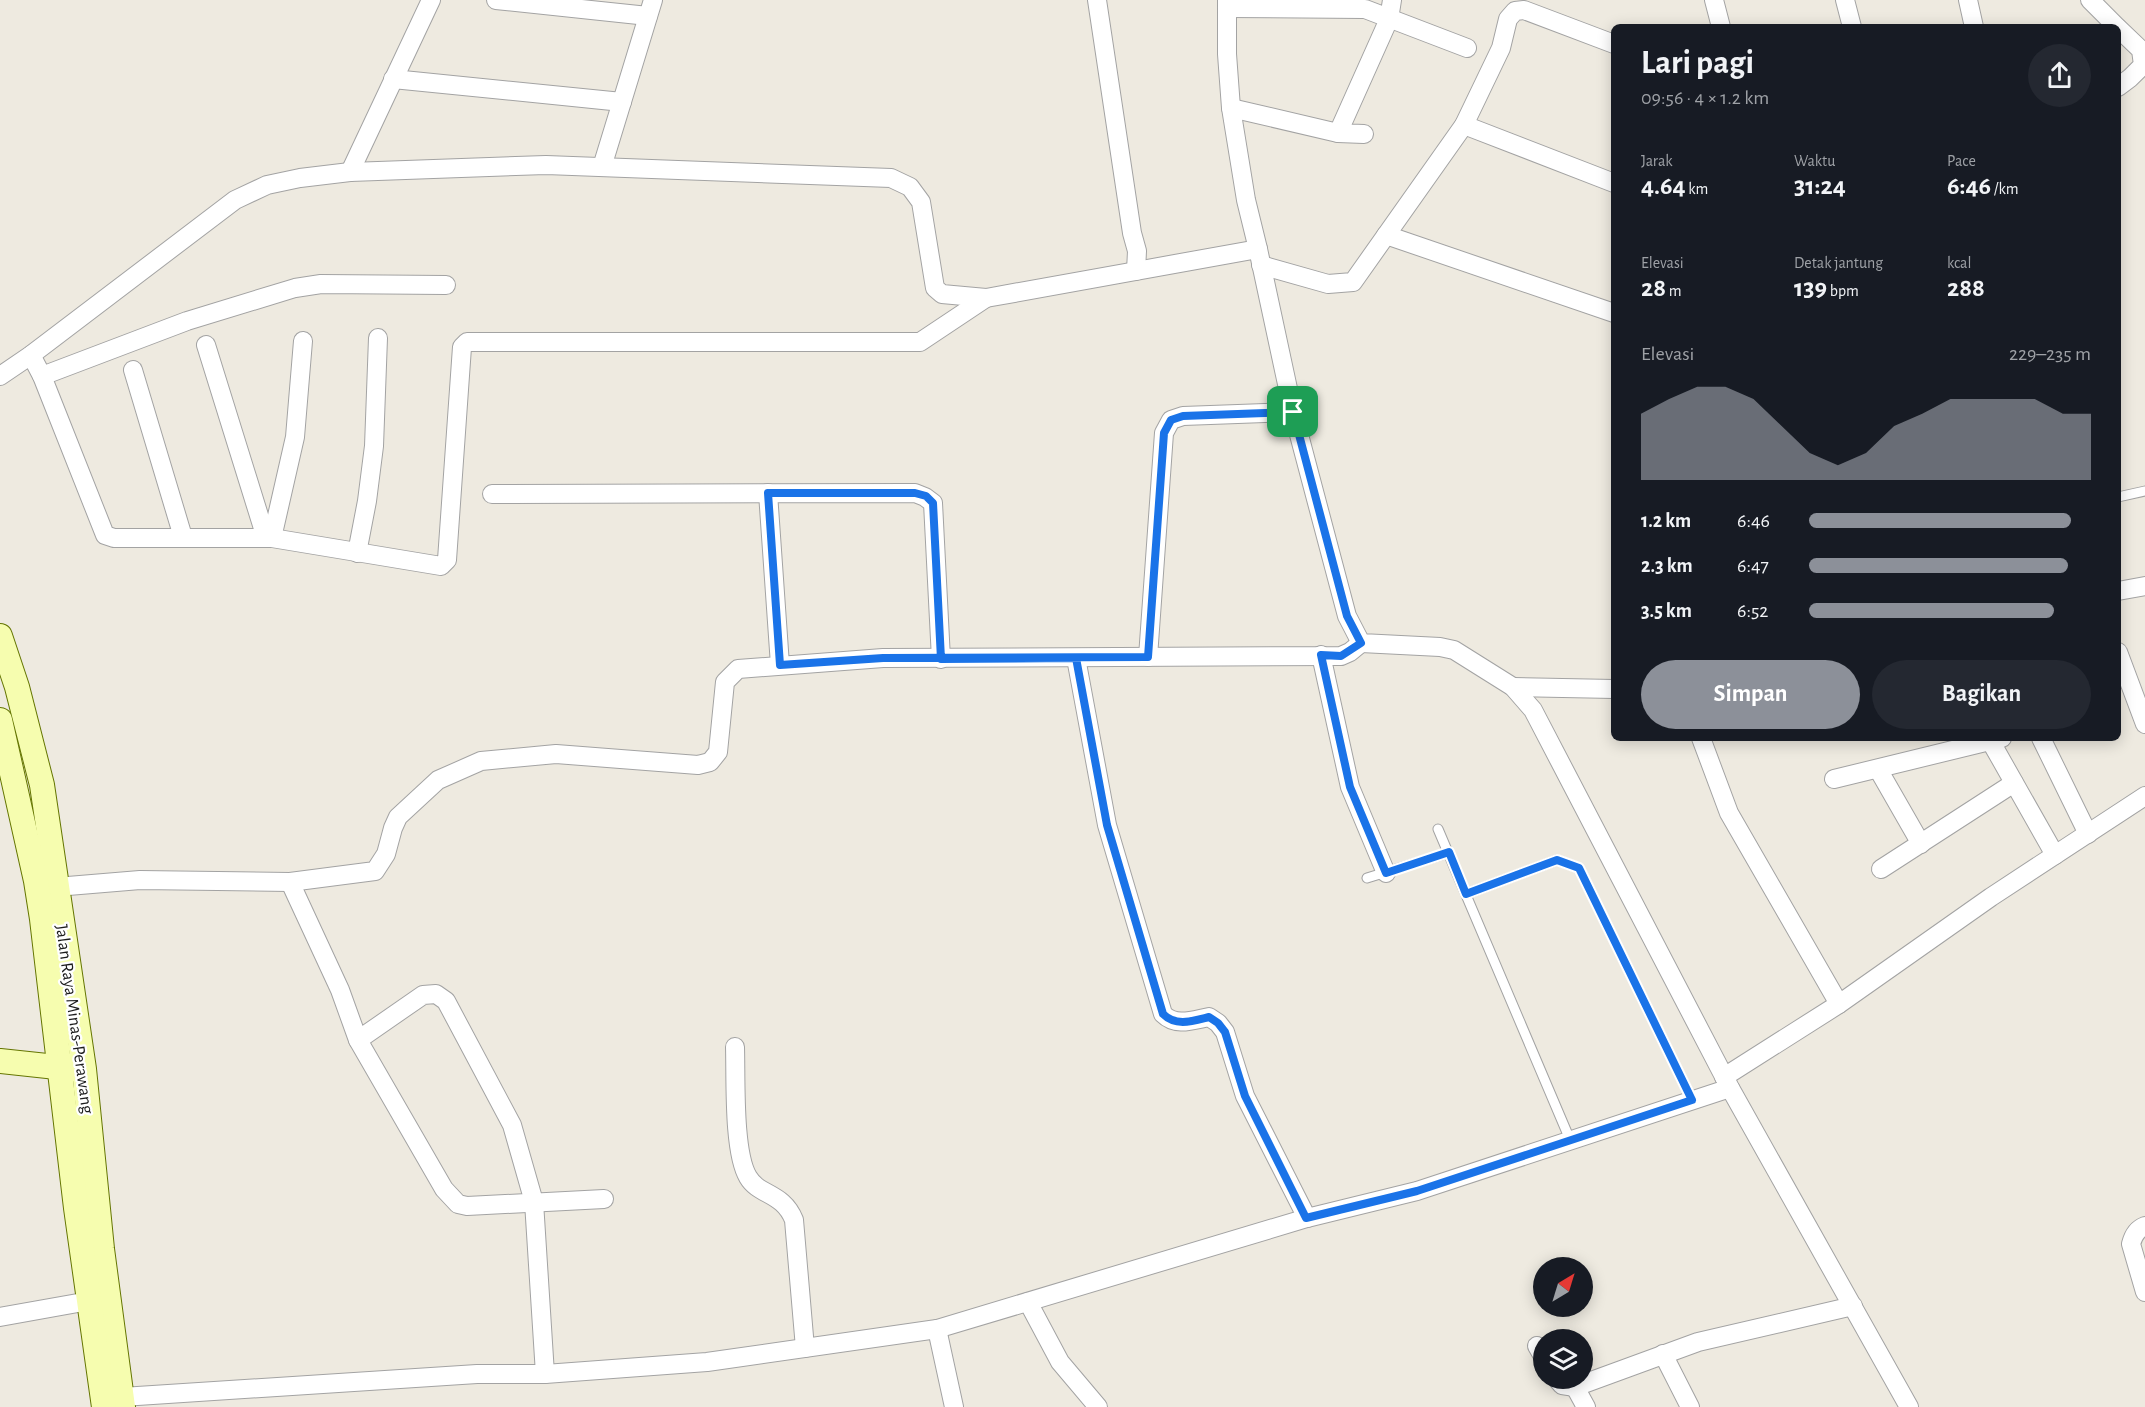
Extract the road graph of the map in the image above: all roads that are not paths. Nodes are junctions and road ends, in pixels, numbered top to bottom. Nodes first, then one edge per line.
1 (431, 0) edge
2 (496, 0) edge
3 (1097, 0) edge
4 (1392, 0) edge
5 (1714, 0) edge
6 (1845, 0) edge
7 (1968, 0) edge
8 (2090, 0) edge
9 (1227, 4) edge
10 (1516, 5) edge
11 (650, 8) edge
12 (1389, 19) junction
13 (1720, 24) edge
14 (1851, 24) edge
15 (1973, 24) edge
16 (2115, 24) edge
17 (2121, 30) edge
18 (1611, 43) edge
19 (1467, 48) dead end
20 (393, 79) junction
21 (2121, 85) edge
22 (622, 102) junction
23 (1232, 108) junction
24 (1464, 125) junction
25 (1338, 133) junction
26 (1364, 134) dead end
27 (602, 167) junction
28 (350, 172) junction
29 (1611, 182) edge
30 (1386, 235) junction
31 (1260, 257) junction
32 (1136, 271) junction
33 (446, 285) dead end
34 (986, 298) junction
35 (1611, 312) edge
36 (378, 338) dead end
37 (303, 341) dead end
38 (206, 345) dead end
39 (31, 355) junction
40 (133, 370) dead end
41 (0, 376) edge
42 (42, 376) junction
43 (1293, 412) junction
44 (2145, 491) edge
45 (768, 493) junction
46 (492, 494) dead end
47 (2121, 495) edge
48 (183, 537) junction
49 (269, 538) junction
50 (357, 553) junction
51 (2145, 586) edge
52 (2121, 590) edge
53 (0, 636) edge
54 (1361, 643) junction
55 (1321, 655) junction
56 (1148, 657) junction
57 (1076, 658) junction
58 (941, 659) junction
59 (2121, 660) edge
60 (780, 665) junction
61 (1513, 687) junction
62 (1611, 689) edge
63 (0, 721) edge
64 (2145, 724) edge
65 (1702, 741) edge
66 (1993, 741) edge
67 (1997, 741) edge
68 (2042, 741) edge
69 (1878, 769) junction
70 (1834, 779) dead end
71 (2014, 783) junction
72 (2145, 796) edge
73 (1438, 829) dead end
74 (2088, 834) junction
75 (1921, 844) junction
76 (1449, 852) junction
77 (2055, 855) junction
78 (1881, 869) dead end
79 (1386, 873) junction
80 (1367, 878) dead end
81 (290, 882) junction
82 (56, 887) junction
83 (1466, 894) junction
84 (1839, 1004) junction
85 (358, 1040) junction
86 (735, 1047) dead end
87 (0, 1061) edge
88 (72, 1069) junction
89 (1727, 1082) junction
90 (1692, 1100) junction
91 (1570, 1142) junction
92 (604, 1199) dead end
93 (534, 1202) junction
94 (1306, 1218) junction
95 (2145, 1226) edge
96 (2145, 1292) edge
97 (89, 1301) junction
98 (1028, 1302) junction
99 (1853, 1306) junction
100 (0, 1317) edge
101 (937, 1329) junction
102 (805, 1348) junction
103 (1663, 1354) junction
104 (545, 1374) junction
105 (1593, 1380) edge
106 (1576, 1389) edge
107 (116, 1404) edge
108 (954, 1407) edge
109 (1098, 1407) edge
110 (1586, 1407) edge
111 (1690, 1407) edge
112 (1909, 1407) edge

1 - 20 street
2 - 11 street
3 - 32 street
4 - 12 street
5 - 13 street
6 - 14 street
7 - 15 street
8 - 16 street
9 - 12 street
9 - 23 street
10 - 18 street
10 - 24 street
11 - 22 street
12 - 19 street
12 - 25 street
17 - 21 street
20 - 22 street
20 - 28 street
22 - 27 street
23 - 25 street
23 - 31 street
24 - 29 street
24 - 30 street
25 - 26 street
27 - 28 street
27 - 34 street
28 - 39 street
30 - 31 street
30 - 35 street
31 - 32 street
31 - 43 street
32 - 34 street
33 - 42 street
34 - 50 street
36 - 50 street
37 - 49 street
38 - 49 street
39 - 41 street
39 - 42 street
40 - 48 street
42 - 48 street
43 - 54 street
43 - 56 street
44 - 47 lane
45 - 46 street
45 - 58 street
45 - 60 street
48 - 49 street
49 - 50 street
51 - 52 street
53 - 82 main road, Jalan Raya Minas-Perawang
54 - 55 street
54 - 61 street
55 - 56 street
55 - 79 street
56 - 57 street
57 - 58 street
57 - 94 street
58 - 60 street
59 - 64 street
60 - 81 street
61 - 62 street
61 - 89 street
63 - 88 main road, Jalan Raya Minas-Perawang
65 - 84 street
66 - 69 street
67 - 71 street
68 - 74 street
69 - 70 street
69 - 75 street
71 - 75 street
71 - 77 street
72 - 74 street
73 - 76 lane
74 - 77 street
75 - 78 street
76 - 79 lane
76 - 83 lane
77 - 84 street
79 - 80 lane
81 - 82 street
81 - 85 street
82 - 88 main road, Jalan Raya Minas-Perawang
83 - 90 lane
83 - 91 lane
84 - 89 street
85 - 93 street
85 - 93 street
86 - 102 street
87 - 88 main road
88 - 97 main road, Jalan Raya Minas-Perawang
88 - 107 main road, Jalan Raya Minas-Perawang
89 - 90 street
89 - 99 street
90 - 91 street
91 - 94 street
92 - 93 street
93 - 104 street
94 - 98 street
95 - 96 street
97 - 100 street
97 - 107 main road, Jalan Raya Minas-Perawang
98 - 101 street
98 - 109 street
99 - 103 street
99 - 112 street
101 - 102 street
101 - 108 street
102 - 104 street
103 - 105 street
103 - 111 street
104 - 107 street
106 - 110 street

